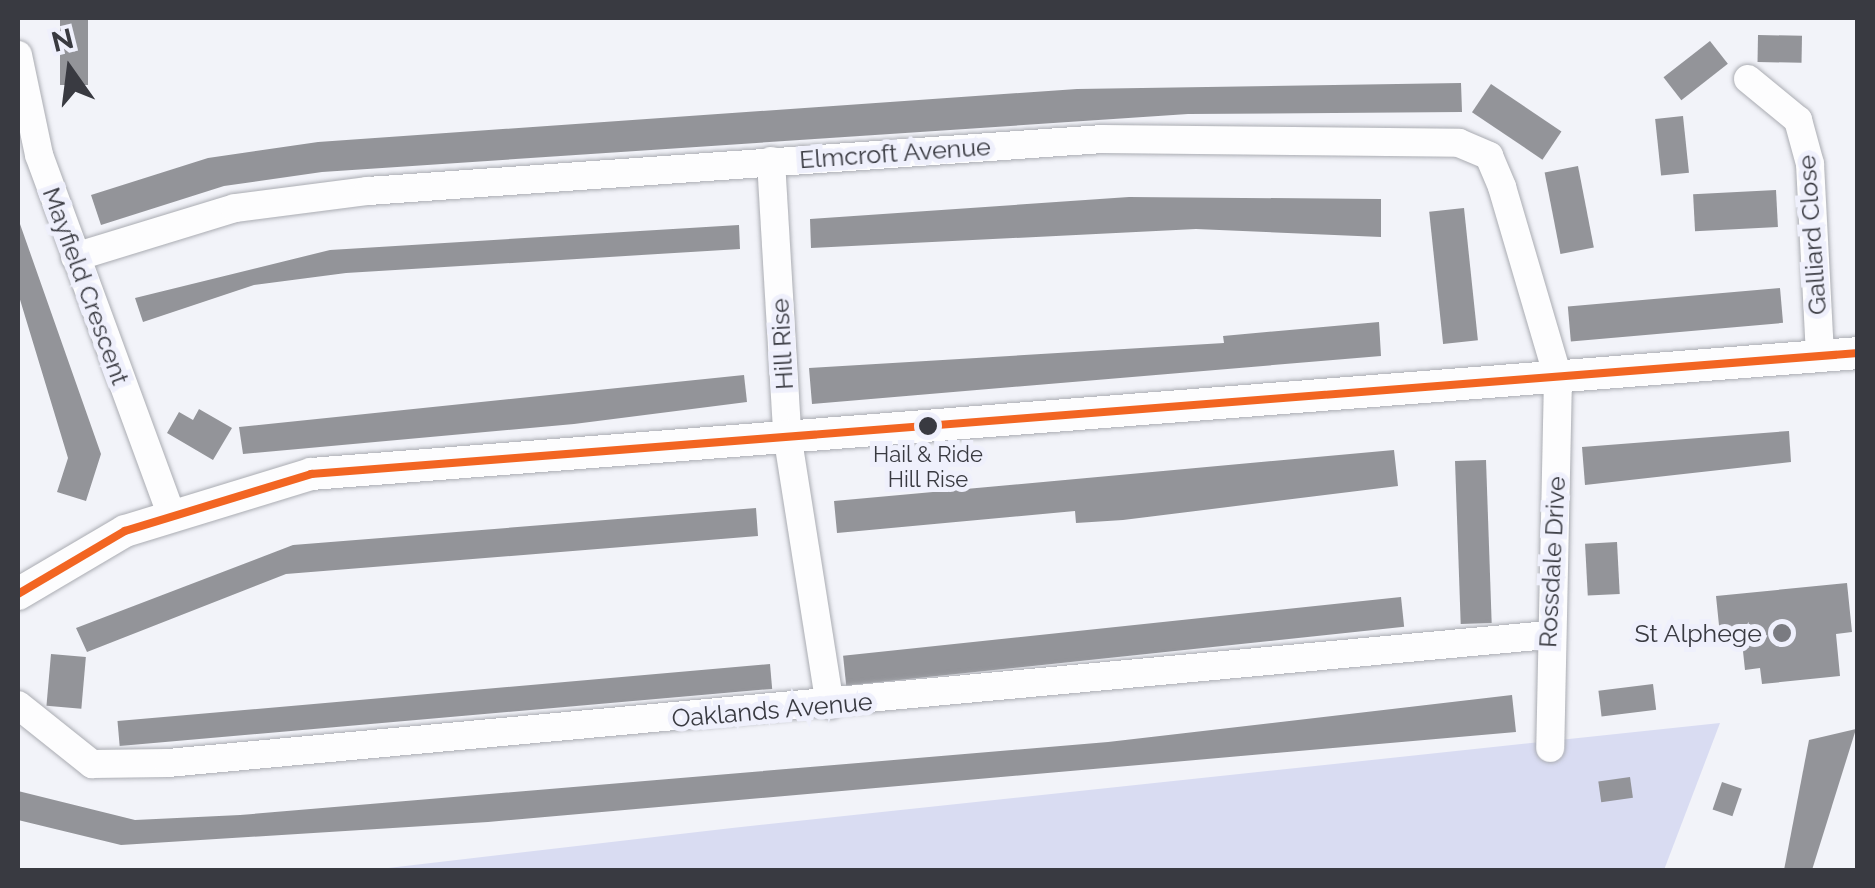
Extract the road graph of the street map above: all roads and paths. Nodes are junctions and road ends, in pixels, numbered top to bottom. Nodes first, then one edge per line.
1 (18, 55) edge
2 (1748, 80) dead end
3 (771, 161) junction
4 (75, 257) junction
5 (1858, 353) edge
6 (1820, 356) junction
7 (1558, 377) junction
8 (788, 434) junction
9 (171, 513) junction
10 (18, 594) edge
11 (1547, 635) junction
12 (830, 704) junction
13 (18, 705) edge
14 (1550, 748) dead end

1 - 4 street, Mayfield Crescent
2 - 6 street, Galliard Close
3 - 4 street, Elmcroft Avenue
3 - 7 street, Elmcroft Avenue
3 - 8 street, Hill Rise
4 - 9 street, Mayfield Crescent
5 - 6 street
6 - 7 street
7 - 8 street
7 - 11 street, Rossdale Drive
8 - 9 street
8 - 12 street, Hill Rise
9 - 10 street
11 - 12 street, Oaklands Avenue
11 - 14 street, Rossdale Drive
12 - 13 street, Oaklands Avenue

